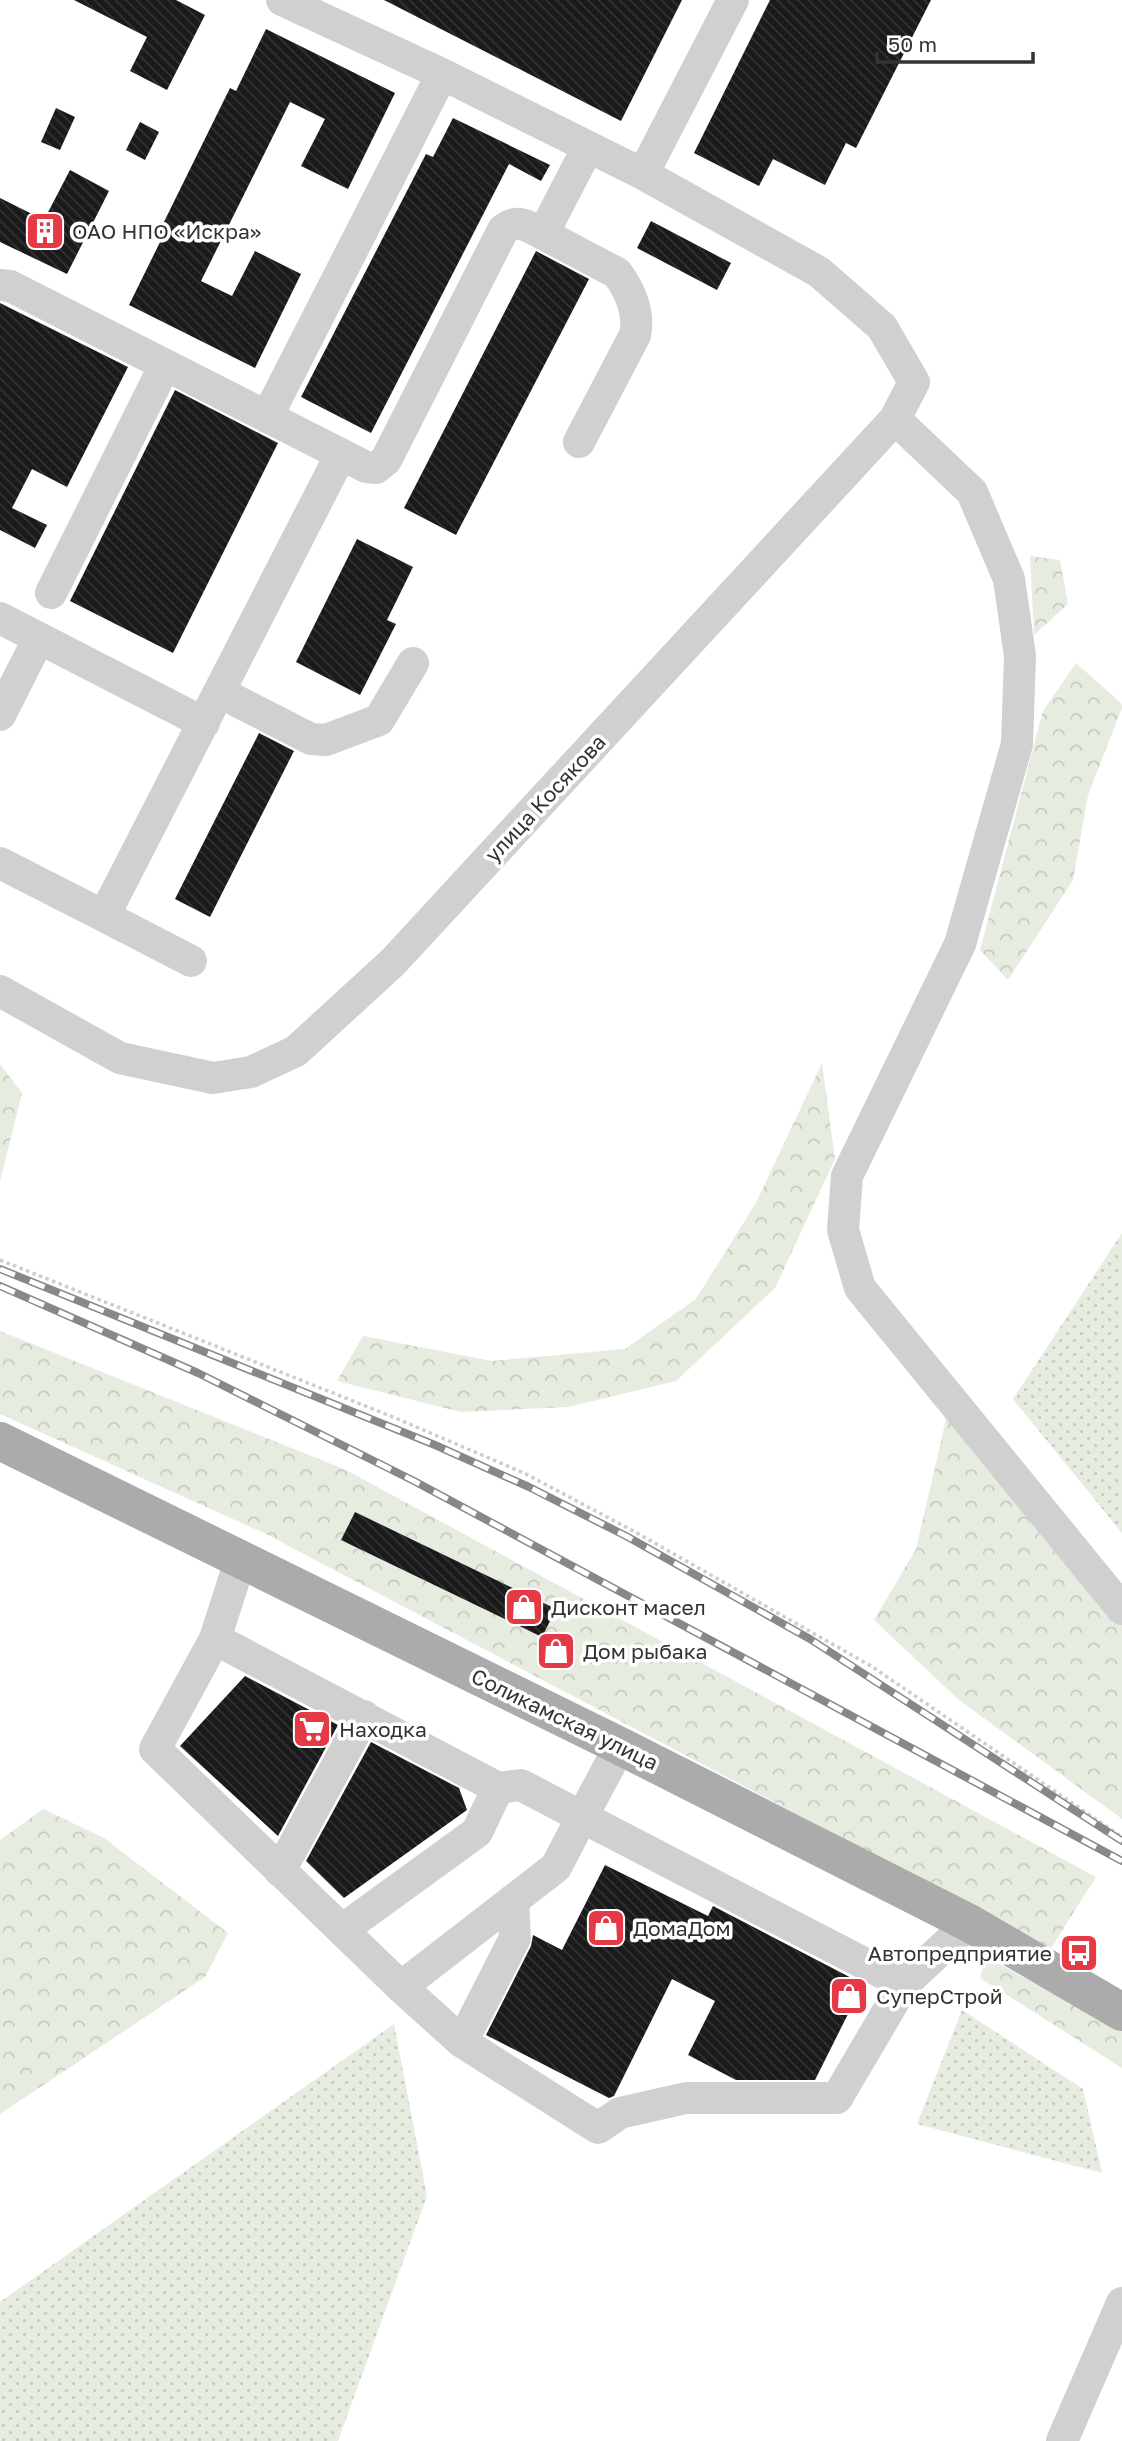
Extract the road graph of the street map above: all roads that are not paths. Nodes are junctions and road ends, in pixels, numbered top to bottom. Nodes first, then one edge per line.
1 (282, 0) edge
2 (733, 0) edge
3 (442, 74) junction
4 (588, 147) junction
5 (643, 174) junction
6 (543, 234) junction
7 (0, 285) edge
8 (165, 365) junction
9 (267, 417) junction
10 (895, 419) junction
11 (579, 442) dead end
12 (341, 454) junction
13 (51, 593) dead end
14 (0, 618) edge
15 (39, 638) junction
16 (414, 663) dead end
17 (219, 692) junction
18 (0, 715) edge
19 (204, 723) junction
20 (0, 863) edge
21 (104, 916) junction
22 (191, 961) dead end
23 (0, 991) edge
24 (0, 1441) edge
25 (240, 1561) junction
26 (1122, 1609) edge
27 (215, 1639) junction
28 (363, 1716) junction
29 (620, 1746) junction
30 (498, 1788) junction
31 (582, 1817) junction
32 (281, 1871) junction
33 (513, 1900) junction
34 (969, 1923) junction
35 (342, 1930) junction
36 (904, 1984) junction
37 (401, 1987) junction
38 (1122, 2012) edge
39 (462, 2042) junction
40 (1122, 2303) edge
41 (1062, 2441) edge

1 - 3 street
2 - 5 street
3 - 4 street
3 - 9 street
4 - 5 street
4 - 6 street
5 - 10 street, улица Косякова
6 - 11 street
6 - 12 street
7 - 8 street
8 - 9 street
8 - 13 street
9 - 12 street
10 - 23 street, улица Косякова
10 - 26 street
12 - 17 street
14 - 15 street
15 - 18 street
15 - 19 street
16 - 17 street
17 - 19 street
19 - 21 street
20 - 21 street
21 - 22 street
24 - 25 main road, Соликамская улица
25 - 27 street
25 - 29 main road, Соликамская улица
27 - 28 street
27 - 32 street
28 - 30 street
28 - 32 street
29 - 31 street
29 - 34 main road, Соликамская улица
30 - 31 street
30 - 35 street
31 - 33 street
31 - 36 street
32 - 35 street
33 - 37 street
33 - 39 street
34 - 36 street
34 - 38 main road, Соликамская улица
35 - 37 street
36 - 39 street
37 - 39 street
40 - 41 street

